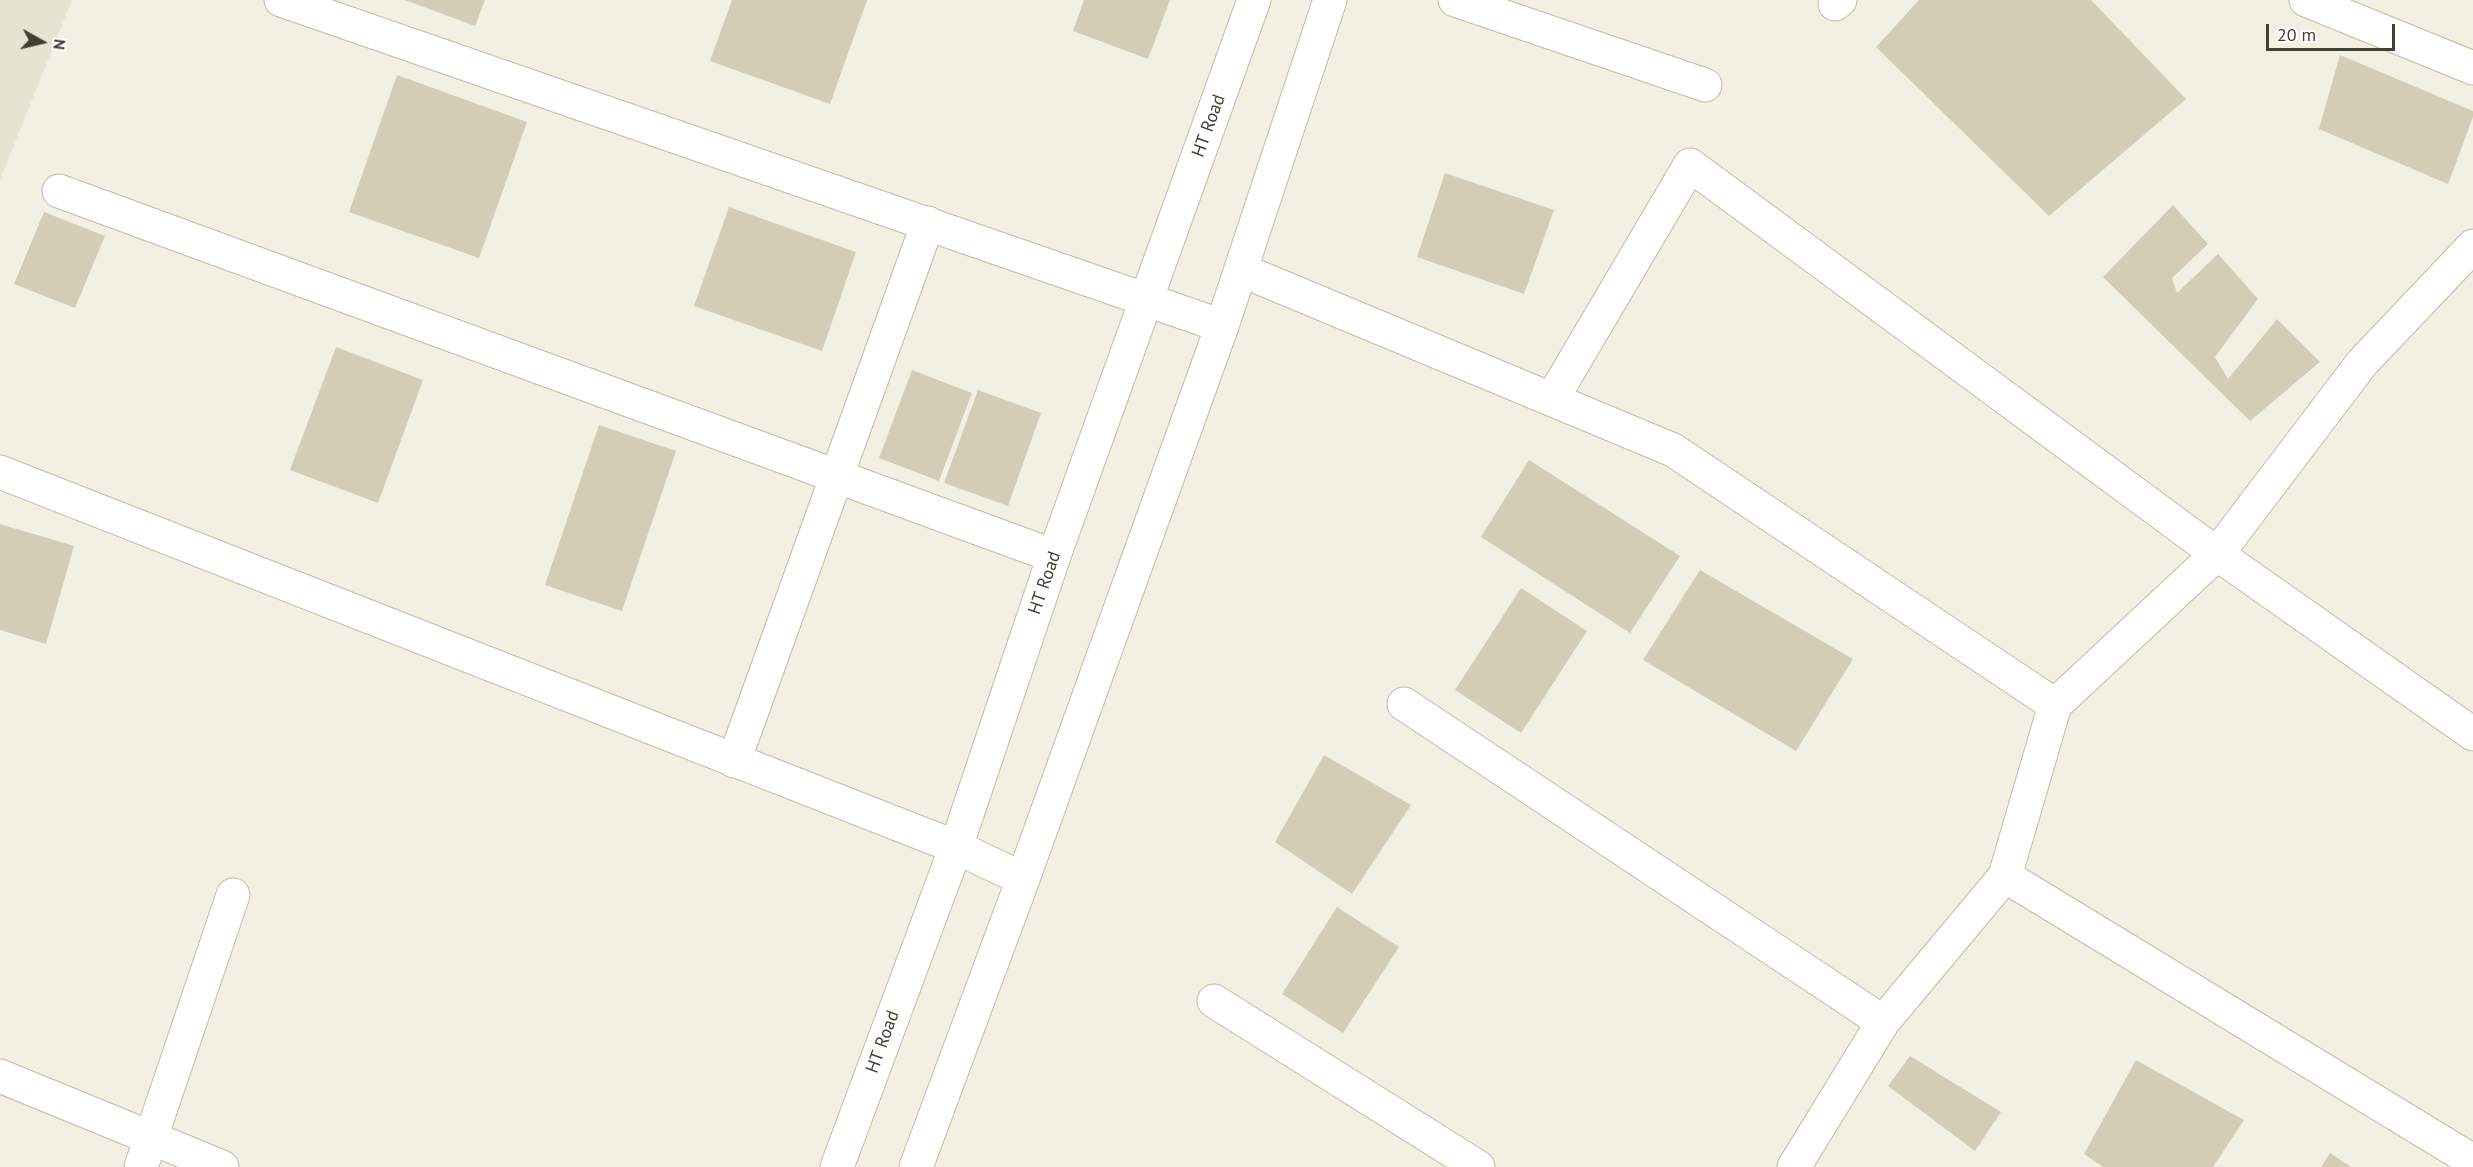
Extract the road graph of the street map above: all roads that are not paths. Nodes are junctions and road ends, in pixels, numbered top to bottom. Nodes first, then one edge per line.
1 (281, 0) edge
2 (1254, 0) edge
3 (1330, 0) edge
4 (1455, 0) edge
5 (2306, 0) edge
6 (2473, 68) edge
7 (1705, 85) dead end
8 (59, 191) dead end
9 (928, 223) junction
10 (2473, 246) edge
11 (1241, 270) junction
12 (1147, 298) junction
13 (1222, 326) junction
14 (1552, 399) junction
15 (0, 472) edge
16 (837, 476) junction
17 (2217, 554) junction
18 (1054, 556) junction
19 (1404, 704) dead end
20 (2055, 705) junction
21 (2473, 734) edge
22 (734, 761) junction
23 (956, 847) junction
24 (2005, 876) junction
25 (1023, 879) junction
26 (233, 895) dead end
27 (1214, 1001) dead end
28 (1883, 1022) junction
29 (0, 1076) edge
30 (147, 1152) edge
31 (2473, 1161) edge
32 (222, 1167) edge
33 (837, 1167) edge
34 (916, 1167) edge
35 (1478, 1167) edge
36 (1794, 1167) edge

1 - 9 street
2 - 12 street, HT Road
3 - 11 street
4 - 7 street
5 - 6 street
8 - 16 street
9 - 12 street
9 - 16 street
10 - 17 street
11 - 13 street
11 - 14 street
12 - 13 street
12 - 18 street, HT Road
13 - 25 street
14 - 17 street
14 - 20 street
15 - 22 street
16 - 18 street
16 - 22 street
17 - 20 street
17 - 21 street
18 - 23 street, HT Road
19 - 28 street
20 - 24 street
22 - 23 street
23 - 25 street
23 - 33 street, HT Road
24 - 28 street
24 - 31 street
25 - 34 street
26 - 30 street
27 - 35 street
28 - 36 street
29 - 30 street
30 - 32 street

